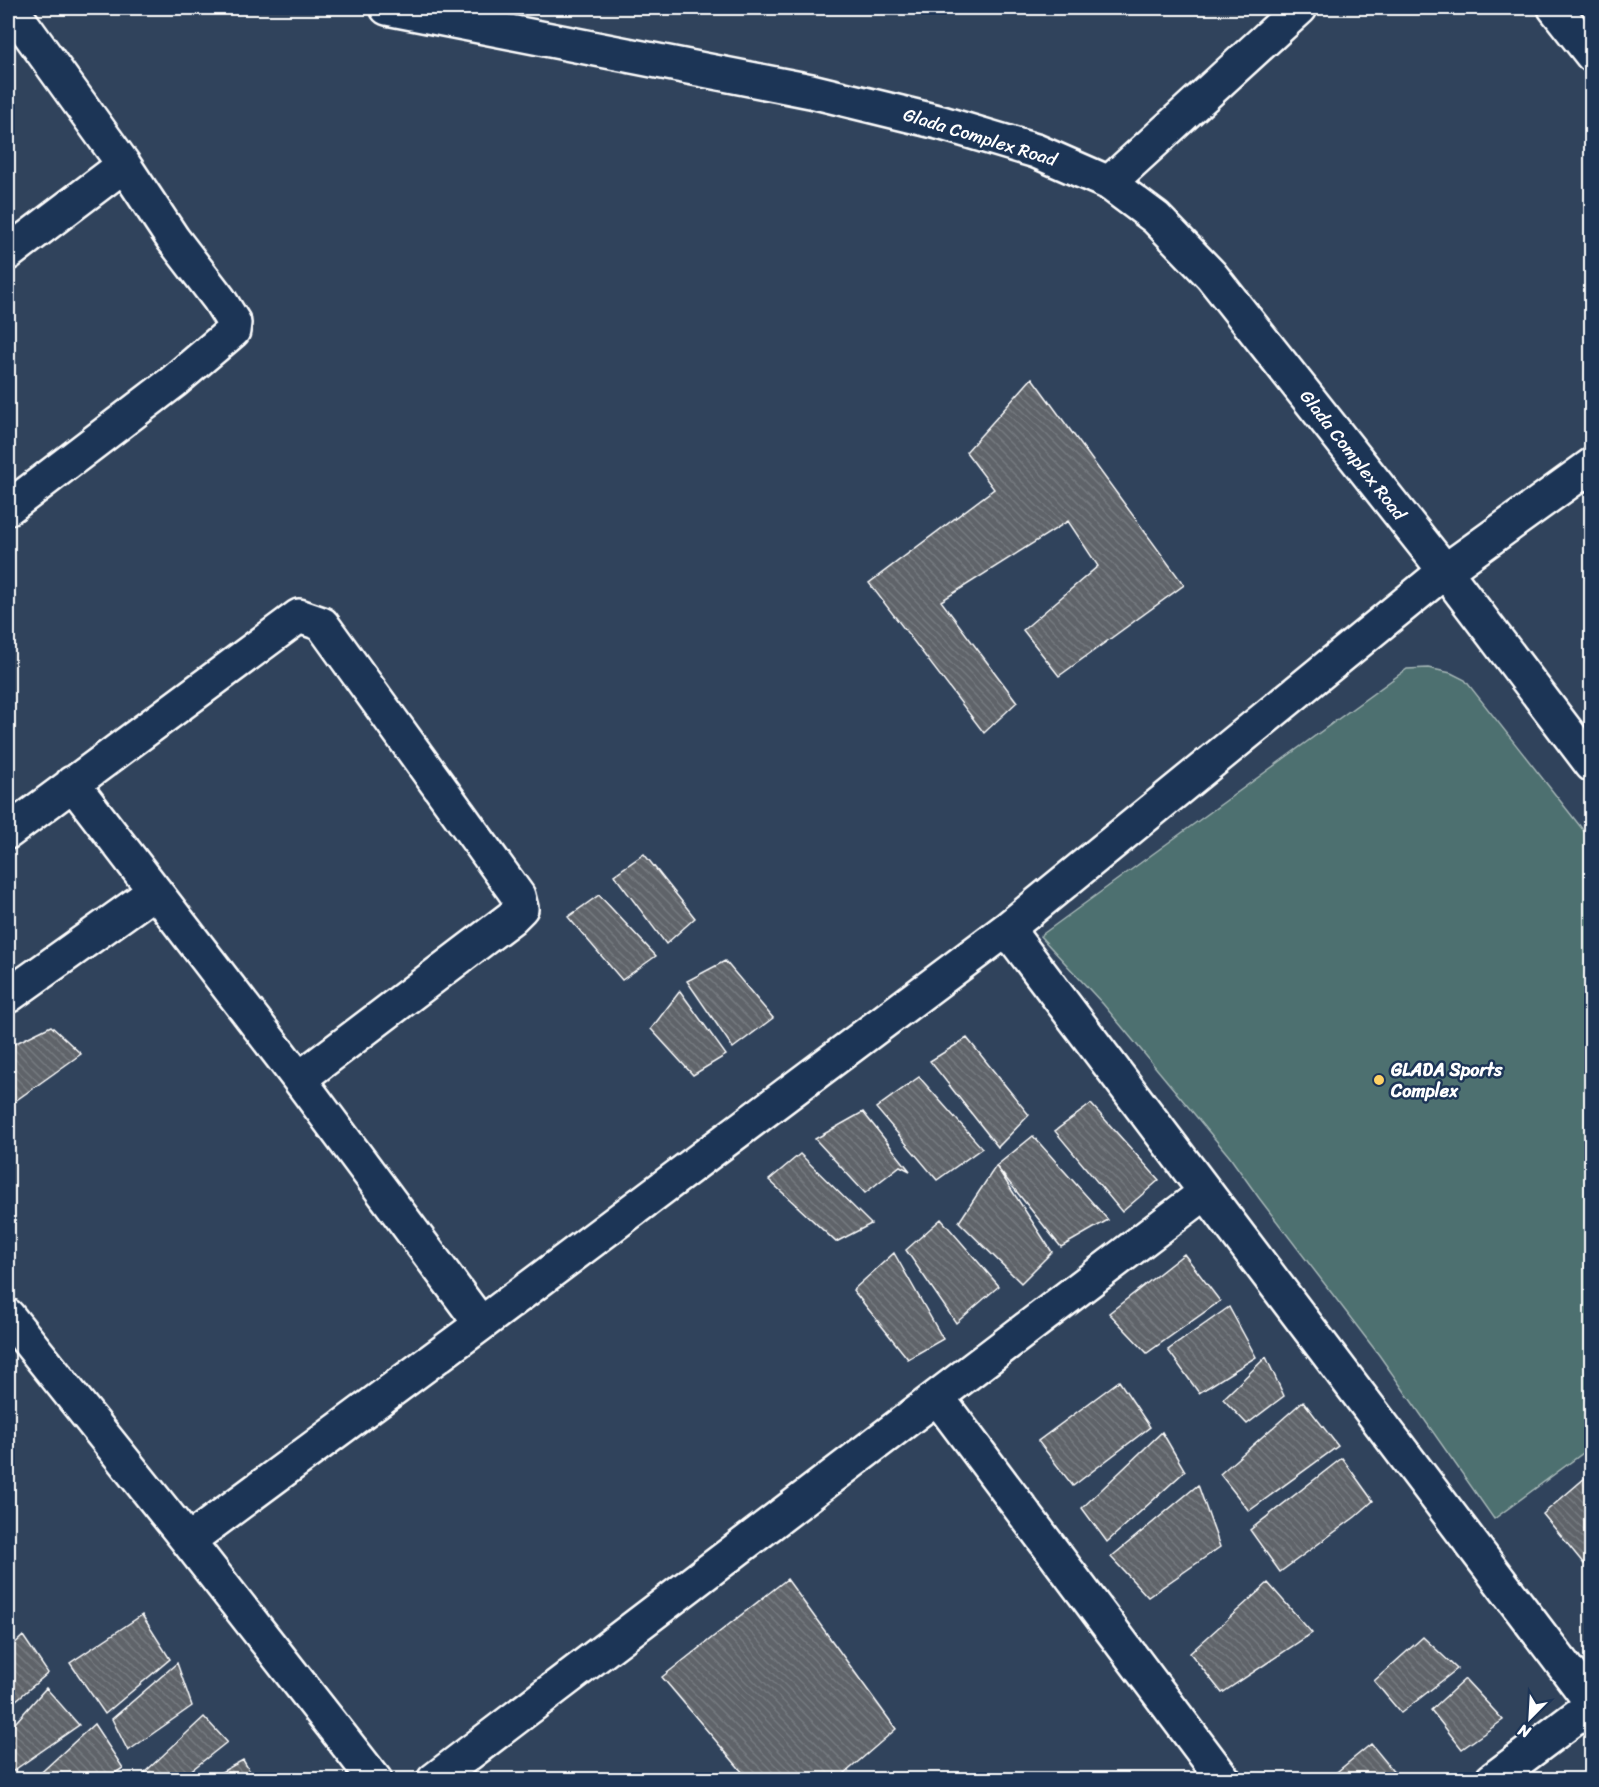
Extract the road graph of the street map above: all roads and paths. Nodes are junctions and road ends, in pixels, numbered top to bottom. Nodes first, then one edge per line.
1 (387, 8) edge
2 (1300, 8) edge
3 (1555, 8) edge
4 (12, 14) edge
5 (1592, 55) edge
6 (124, 165) junction
7 (1109, 183) junction
8 (8, 253) edge
9 (1592, 465) edge
10 (8, 508) edge
11 (1445, 571) junction
12 (1592, 765) edge
13 (72, 783) junction
14 (8, 832) edge
15 (156, 891) junction
16 (1007, 929) junction
17 (8, 996) edge
18 (298, 1079) junction
19 (1206, 1192) junction
20 (8, 1316) edge
21 (481, 1324) junction
22 (937, 1397) junction
23 (188, 1541) junction
24 (1592, 1704) edge
25 (375, 1779) edge
26 (434, 1779) edge
27 (1224, 1779) edge
28 (1492, 1779) edge

1 - 7 street, Glada Complex Road
2 - 7 street
3 - 5 street
4 - 6 street
6 - 8 street
6 - 10 street
7 - 11 street, Glada Complex Road
9 - 11 street
11 - 12 street, Glada Complex Road
11 - 16 street
13 - 14 street
13 - 15 street
13 - 18 street
15 - 17 street
15 - 18 street
16 - 19 street
16 - 21 street
18 - 21 street
19 - 22 street
19 - 24 street
20 - 23 street
21 - 23 street
22 - 26 street
22 - 27 street
23 - 25 street
24 - 28 street

